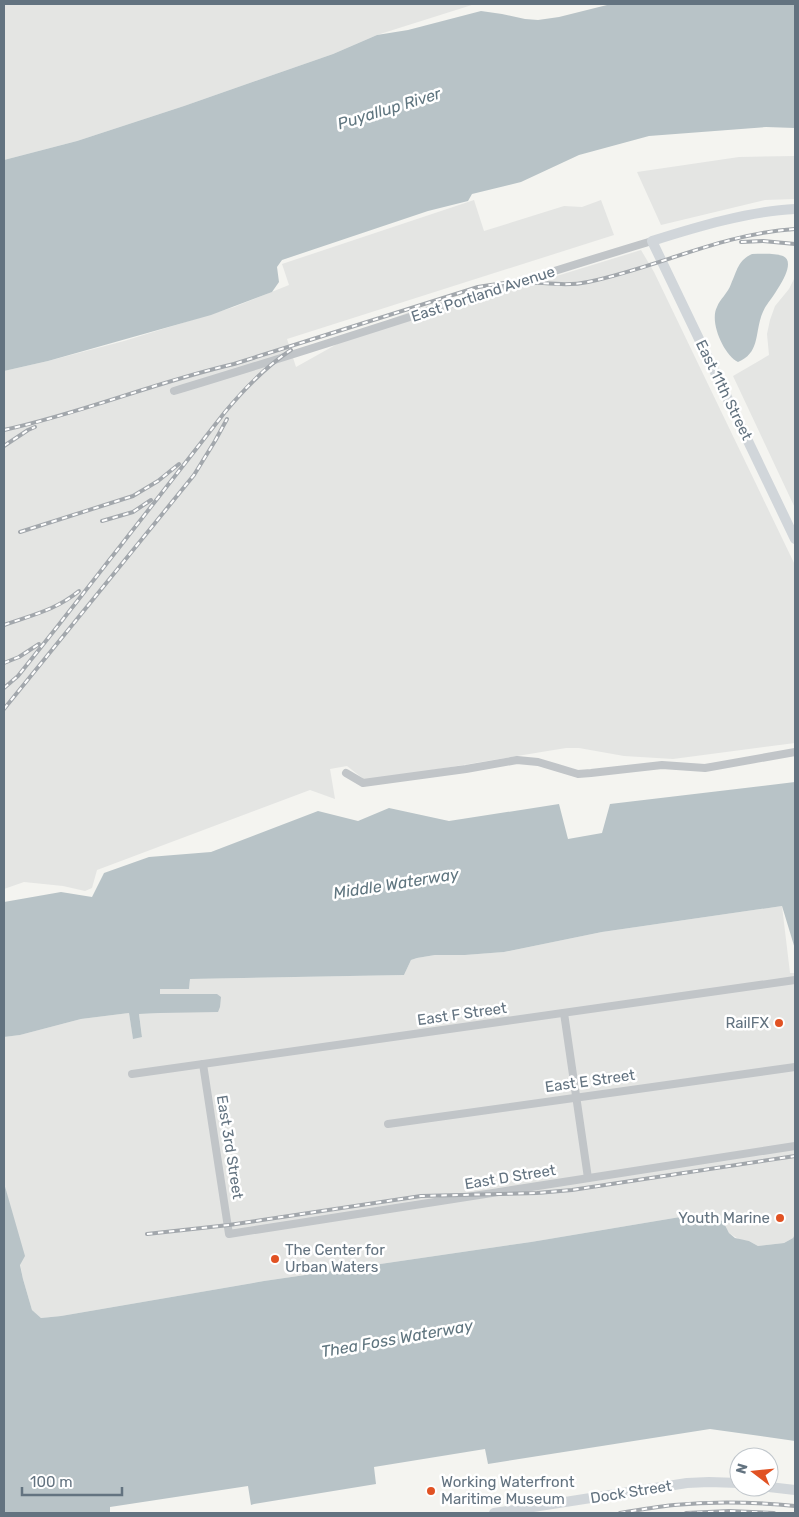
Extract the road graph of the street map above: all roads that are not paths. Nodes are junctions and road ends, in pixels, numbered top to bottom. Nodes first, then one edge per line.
1 (795, 209) edge
2 (652, 241) junction
3 (174, 390) dead end
4 (795, 539) edge
5 (795, 752) edge
6 (346, 772) dead end
7 (795, 980) edge
8 (564, 1013) junction
9 (203, 1064) junction
10 (795, 1067) edge
11 (132, 1074) dead end
12 (576, 1097) junction
13 (388, 1124) dead end
14 (795, 1146) edge
15 (588, 1178) junction
16 (230, 1234) joint
17 (729, 1483) edge
18 (779, 1488) edge
19 (795, 1490) edge
20 (494, 1513) edge

1 - 2 street, East Portland Avenue
2 - 3 street, East Portland Avenue
2 - 4 street, East 11th Street
5 - 6 street
7 - 8 street, East F Street
8 - 9 street, East F Street
8 - 12 street
9 - 11 street, East F Street
9 - 16 street, East 3rd Street
10 - 12 street, East E Street
12 - 13 street, East E Street
12 - 15 street
14 - 15 street, East D Street
15 - 16 street, East D Street
17 - 20 street, Dock Street
18 - 19 street

